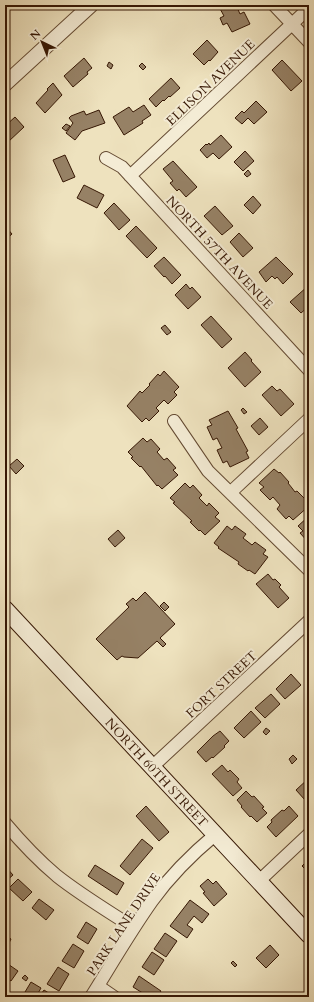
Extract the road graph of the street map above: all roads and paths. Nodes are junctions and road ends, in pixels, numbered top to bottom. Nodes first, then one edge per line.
1 (91, 5) edge
2 (274, 5) edge
3 (309, 8) edge
4 (292, 24) junction
5 (309, 42) edge
6 (5, 84) edge
7 (106, 158) dead end
8 (130, 176) junction
9 (309, 370) edge
10 (309, 419) edge
11 (174, 421) dead end
12 (231, 492) junction
13 (309, 570) edge
14 (5, 609) edge
15 (309, 621) edge
16 (152, 768) junction
17 (5, 823) edge
18 (216, 834) junction
19 (309, 834) edge
20 (259, 881) junction
21 (134, 928) junction
22 (309, 935) edge
23 (98, 986) junction
24 (91, 997) edge
25 (114, 997) edge

1 - 6 street
2 - 4 street
3 - 4 street, ELLISON AVENUE
4 - 5 street
4 - 8 street, ELLISON AVENUE
7 - 8 street, NORTH 57TH AVENUE
8 - 9 street, NORTH 57TH AVENUE
10 - 12 street
11 - 12 street
12 - 13 street
14 - 16 main road, NORTH 60TH STREET
15 - 16 street, FORT STREET
16 - 18 main road, NORTH 60TH STREET
17 - 21 street
18 - 20 main road, NORTH 60TH STREET
18 - 21 street, PARK LANE DRIVE
19 - 20 street
20 - 22 main road, NORTH 60TH STREET
21 - 23 street, PARK LANE DRIVE
23 - 24 street, PARK LANE DRIVE
23 - 25 street

